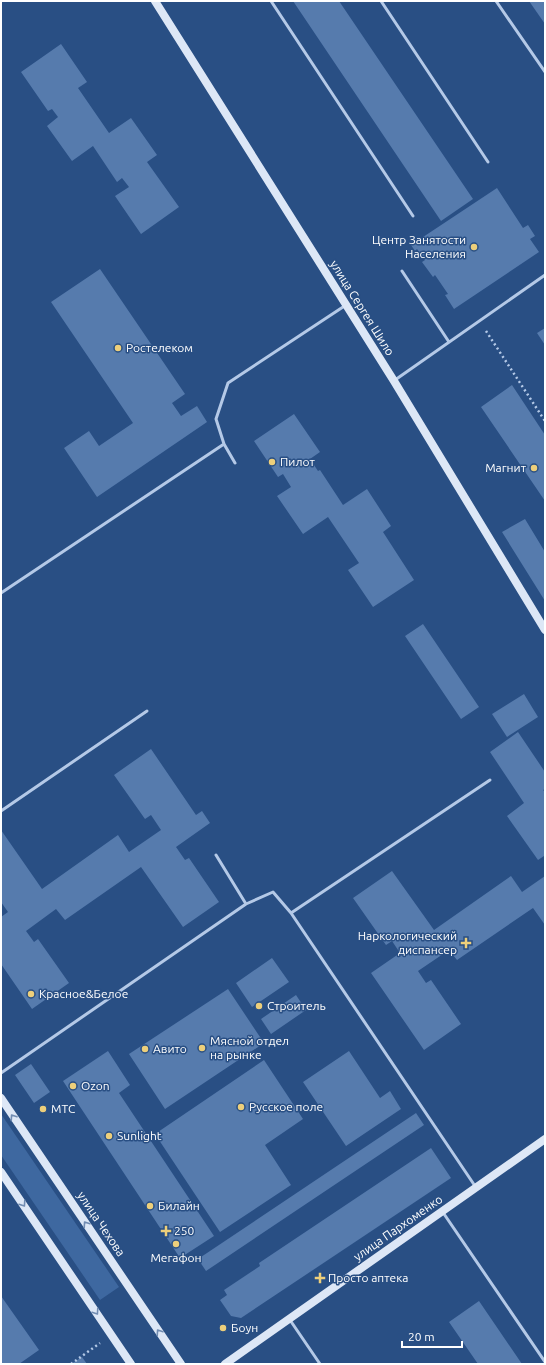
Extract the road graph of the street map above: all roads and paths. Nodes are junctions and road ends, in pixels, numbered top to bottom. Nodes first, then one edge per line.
1 (155, 1) edge
2 (271, 1) edge
3 (380, 1) edge
4 (496, 1) edge
5 (545, 72) edge
6 (488, 162) dead end
7 (413, 216) dead end
8 (402, 271) dead end
9 (545, 275) edge
10 (346, 305) junction
11 (479, 321) junction
12 (449, 342) junction
13 (394, 381) junction
14 (545, 421) edge
15 (224, 444) junction
16 (235, 463) dead end
17 (1, 593) edge
18 (545, 630) edge
19 (147, 711) dead end
20 (490, 780) dead end
21 (1, 811) edge
22 (216, 855) dead end
23 (246, 904) junction
24 (291, 913) junction
25 (1, 1073) edge
26 (1, 1098) edge
27 (545, 1140) edge
28 (1, 1172) edge
29 (476, 1188) junction
30 (442, 1211) junction
31 (289, 1319) junction
32 (100, 1343) dead end
33 (545, 1362) edge
34 (71, 1364) edge
35 (131, 1364) edge
36 (182, 1364) edge
37 (225, 1364) edge
38 (320, 1364) edge

1 - 10 street, улица Сергея Шило
2 - 7 lane
3 - 6 lane
4 - 5 lane
8 - 12 lane
9 - 11 lane
10 - 13 street, улица Сергея Шило
10 - 15 lane
11 - 12 lane
11 - 14 path
12 - 13 lane
13 - 18 street, улица Сергея Шило
15 - 16 lane
15 - 17 lane
19 - 21 lane
20 - 24 lane
22 - 23 lane
23 - 24 lane
23 - 25 lane
24 - 29 lane
36 -> 26 street, улица Чехова
27 - 29 street, улица Пархоменко
28 -> 35 street
29 - 30 street, улица Пархоменко
30 - 31 street, улица Пархоменко
30 - 33 lane
31 - 37 street, улица Пархоменко
31 - 38 lane
32 - 34 path

